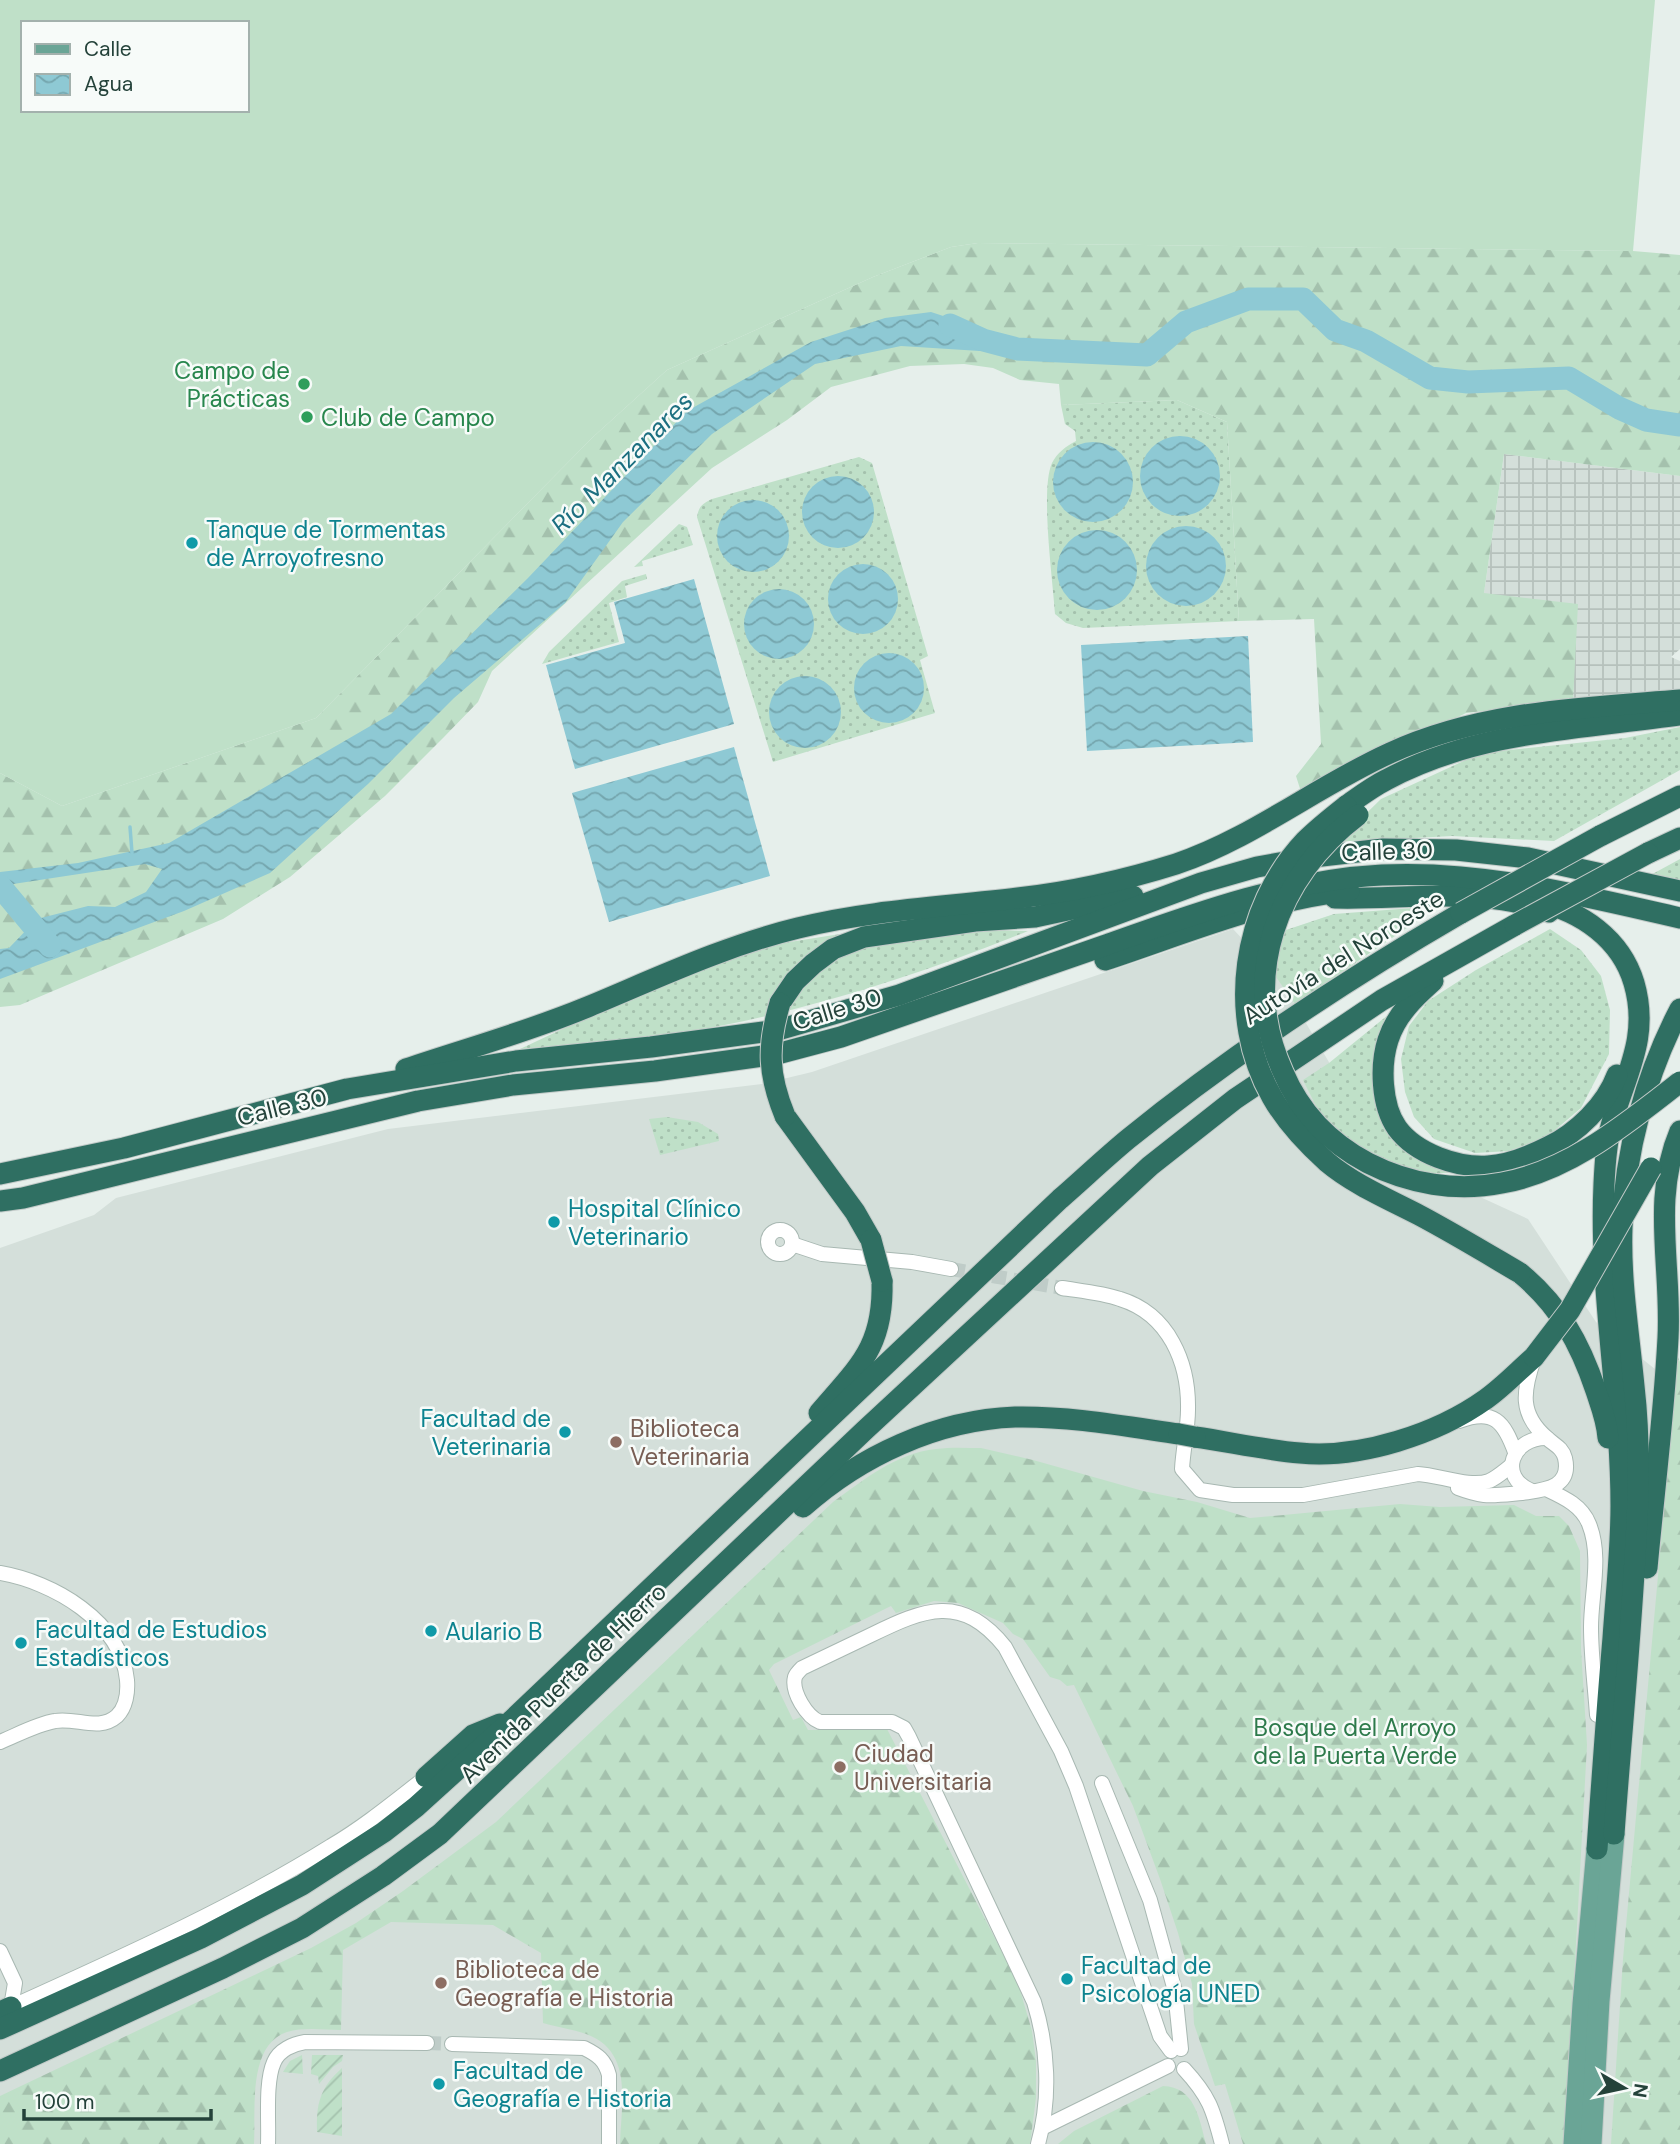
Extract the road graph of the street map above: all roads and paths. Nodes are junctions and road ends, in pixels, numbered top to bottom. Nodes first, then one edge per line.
1 (1680, 700) edge
2 (1680, 715) edge
3 (1680, 796) edge
4 (1352, 810) junction
5 (1680, 838) edge
6 (1201, 883) junction
7 (1680, 891) edge
8 (1306, 898) junction
9 (1680, 918) edge
10 (1463, 954) junction
11 (1680, 1009) edge
12 (841, 1037) junction
13 (1680, 1083) edge
14 (347, 1089) junction
15 (1680, 1124) edge
16 (1680, 1131) edge
17 (124, 1148) junction
18 (1, 1160) edge
19 (0, 1174) edge
20 (23, 1199) junction
21 (1060, 1199) joint
22 (0, 1201) edge
23 (0, 1210) edge
24 (792, 1244) dead end
25 (951, 1269) tunnel mouth
26 (1062, 1288) tunnel mouth
27 (1534, 1357) junction
28 (1428, 1432) junction
29 (1547, 1438) junction
30 (1514, 1459) junction
31 (1398, 1476) junction
32 (1548, 1490) junction
33 (1532, 1491) junction
34 (746, 1498) junction
35 (0, 1573) edge
36 (657, 1629) junction
37 (1597, 1715) junction
38 (512, 1720) junction
39 (0, 1742) edge
40 (426, 1777) joint
41 (1102, 1783) dead end
42 (1614, 1834) junction
43 (1597, 1849) junction
44 (0, 1951) edge
45 (15, 1983) junction
46 (42, 1993) junction
47 (5, 2010) edge
48 (0, 2029) edge
49 (427, 2043) tunnel mouth
50 (452, 2044) tunnel mouth
51 (1176, 2050) junction
52 (1168, 2066) junction
53 (1184, 2069) junction
54 (0, 2071) edge
55 (1042, 2128) junction
56 (268, 2144) edge
57 (609, 2144) edge
58 (1038, 2144) edge
59 (1222, 2144) edge
60 (1574, 2144) edge
61 (1591, 2144) edge

1 - 14 highway
2 - 4 highway
3 - 21 highway, Autovía del Noroeste, bridge
4 - 13 highway, bridge
4 - 37 highway, bridge
5 - 10 highway, bridge
6 - 7 highway, Calle 30
6 - 14 highway, Calle 30
6 - 34 highway, bridge
8 - 10 highway
8 - 12 highway
8 - 43 highway
9 - 12 highway, Calle 30
10 - 36 highway, Avenida Puerta de Hierro
11 - 42 highway
12 - 20 highway, Calle 30
14 - 17 highway, Calle 30
15 - 27 highway, bridge
16 - 42 highway
17 - 18 highway
17 - 19 highway
20 - 22 highway, Calle 30
20 - 23 highway
21 - 34 highway, Avenida Puerta de Hierro
24 - 25 street
26 - 31 street
27 - 28 highway
27 - 29 street
28 - 30 street
28 - 36 highway
29 - 30 street
29 - 32 street
30 - 31 street
30 - 33 street
31 - 33 street
32 - 33 street
32 - 37 street
34 - 38 highway, Avenida Puerta de Hierro
35 - 39 street
36 - 54 highway, Avenida Puerta de Hierro
37 - 43 highway
38 - 40 highway
38 - 48 highway, Avenida Puerta de Hierro
40 - 46 street, Avenida Puerta de Hierro
41 - 51 street
42 - 61 main road
43 - 60 main road
44 - 45 street
45 - 46 street
45 - 47 street
46 - 47 street, Avenida Puerta de Hierro
49 - 56 street
50 - 57 street
51 - 52 street
51 - 53 street
51 - 55 street
52 - 53 street
52 - 55 street
53 - 59 street
55 - 58 street

